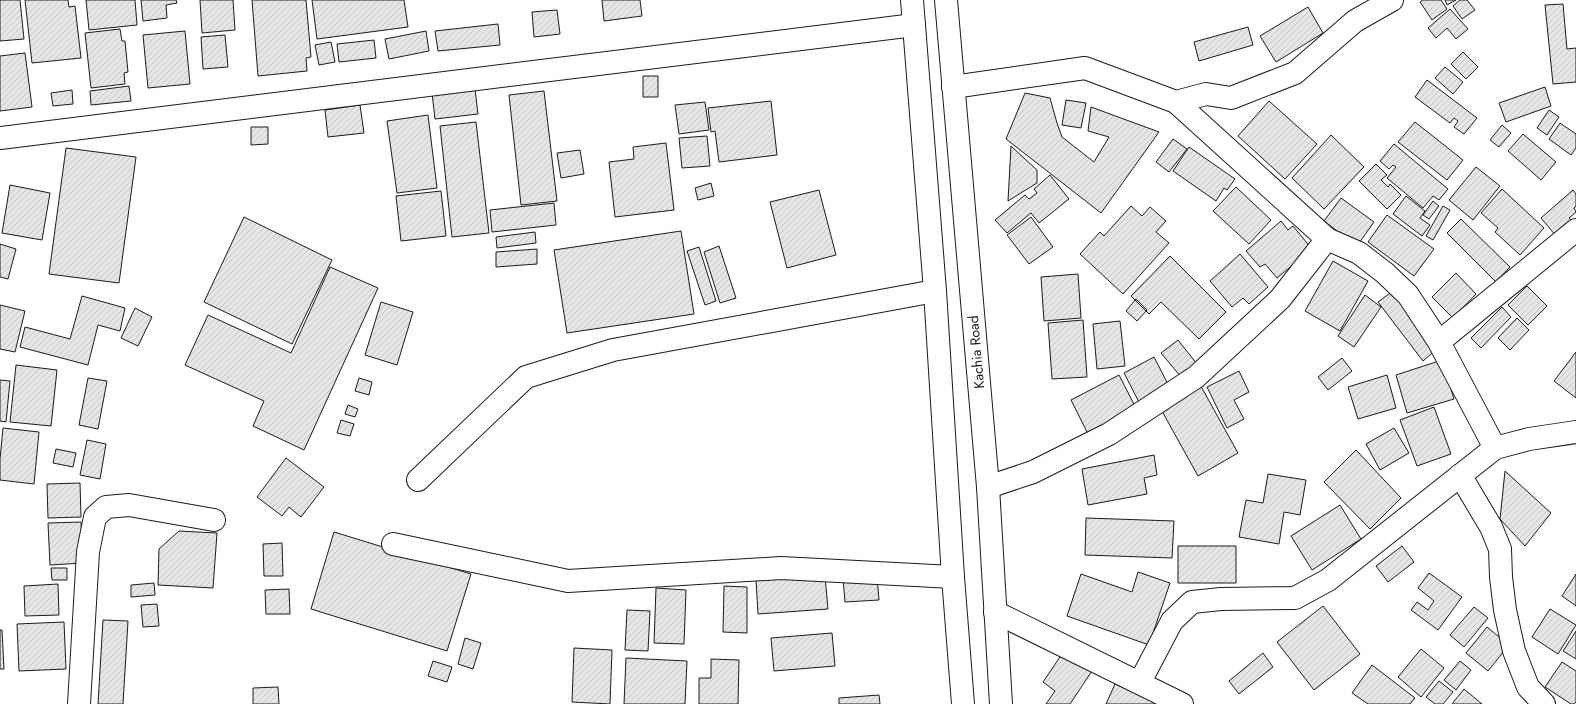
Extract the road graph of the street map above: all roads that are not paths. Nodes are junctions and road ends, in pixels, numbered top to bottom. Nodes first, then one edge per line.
1 (912, 0) edge
2 (946, 0) edge
3 (1392, 0) edge
4 (914, 25) junction
5 (952, 87) junction
6 (1176, 102) junction
7 (0, 138) edge
8 (1576, 230) edge
9 (1327, 239) junction
10 (935, 291) junction
11 (1439, 342) junction
12 (1576, 432) edge
13 (1494, 448) junction
14 (1460, 475) junction
15 (418, 480) dead end
16 (988, 487) junction
17 (214, 520) dead end
18 (393, 544) dead end
19 (953, 577) junction
20 (995, 612) junction
21 (1140, 682) junction
22 (79, 704) edge
23 (963, 704) edge
24 (1001, 704) edge
25 (1182, 704) edge
26 (1544, 704) edge

1 - 4 main road
2 - 5 main road, Kachia Road
3 - 6 main road
4 - 7 main road
4 - 10 main road
5 - 6 main road
5 - 16 main road, Kachia Road
6 - 9 main road
8 - 11 main road
9 - 11 main road
9 - 16 main road
10 - 15 main road
10 - 19 main road
11 - 13 main road
12 - 13 main road
13 - 14 main road
14 - 21 main road
14 - 26 main road
16 - 20 main road, Kachia Road
17 - 22 main road
18 - 19 main road
19 - 23 main road
20 - 21 main road
20 - 24 main road, Kachia Road
21 - 25 main road

